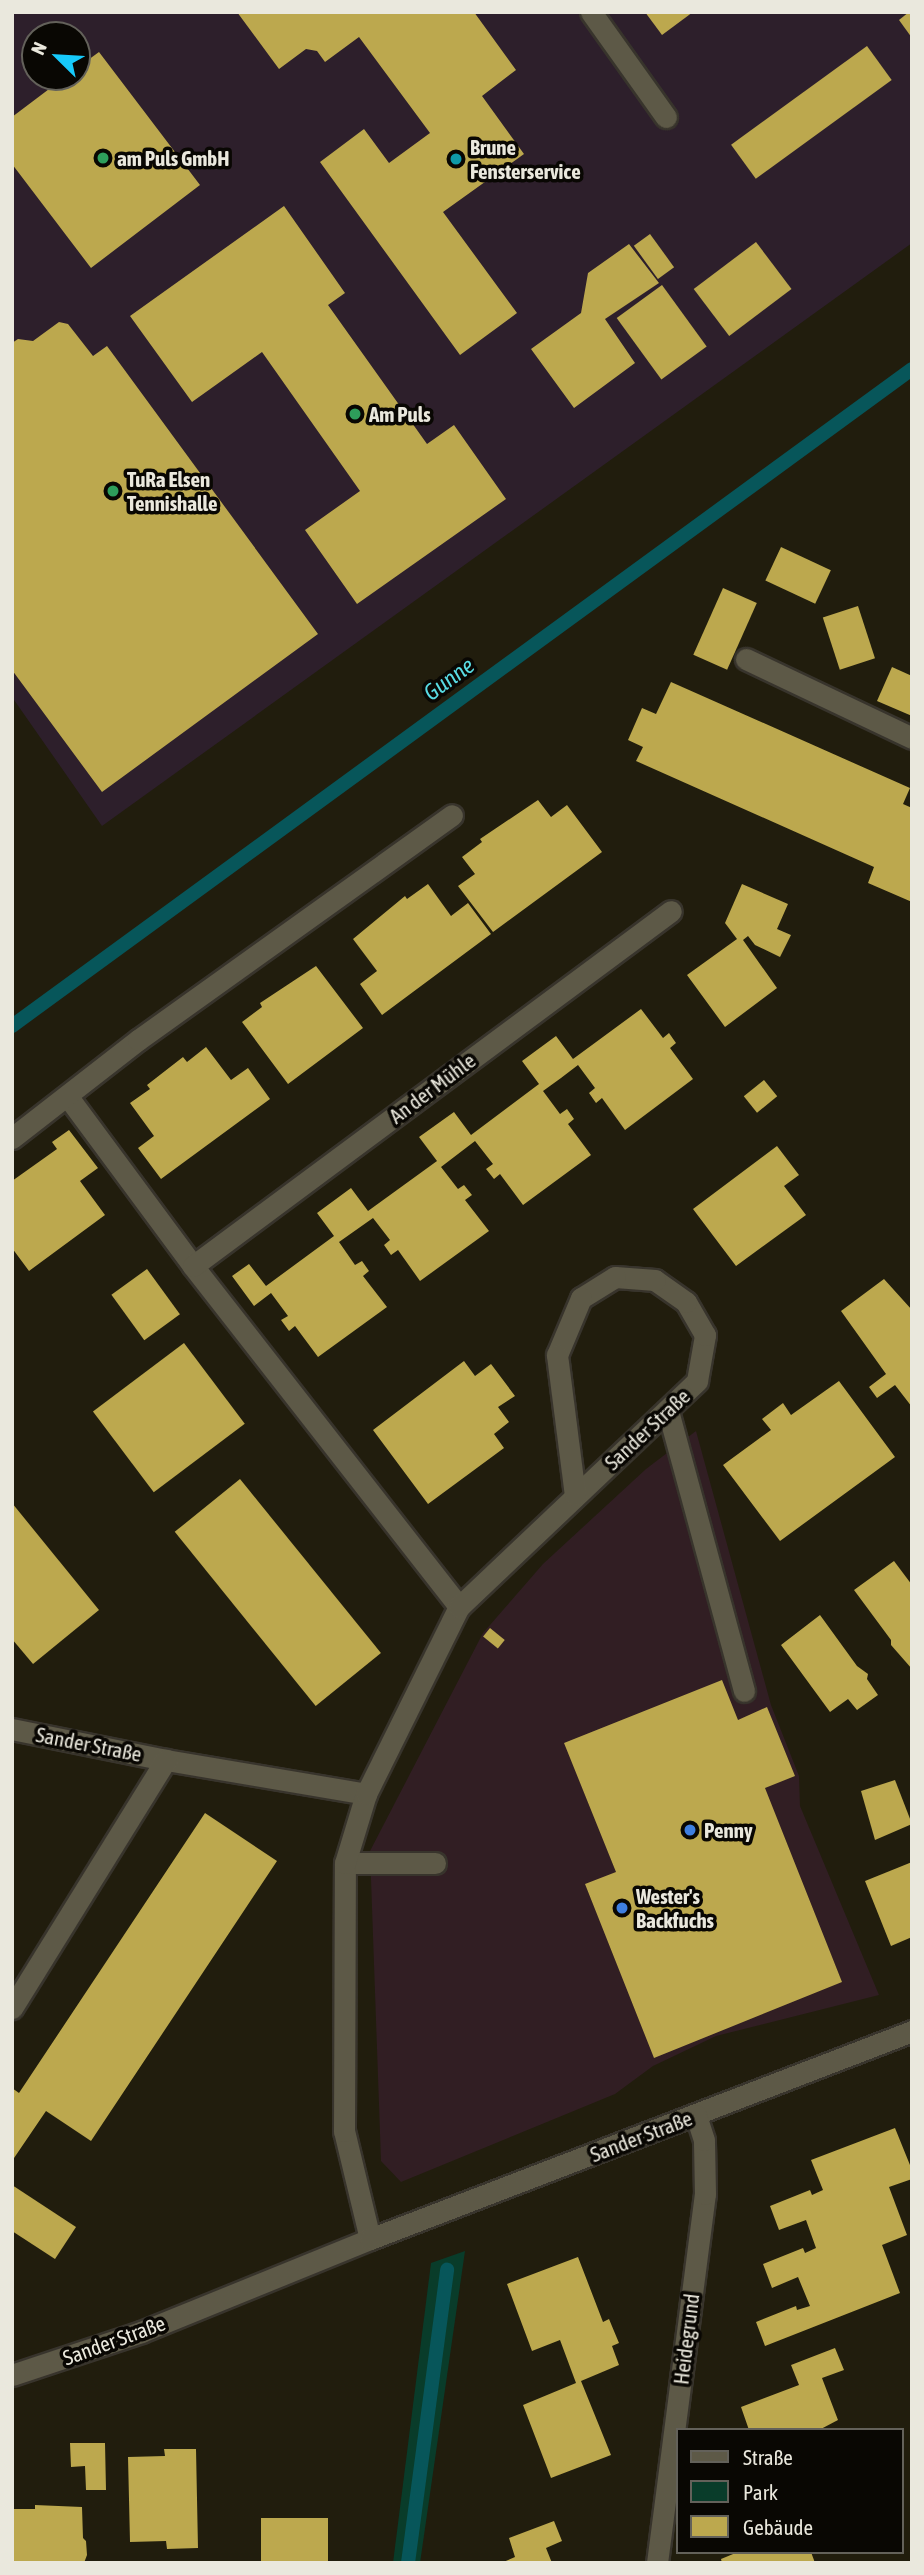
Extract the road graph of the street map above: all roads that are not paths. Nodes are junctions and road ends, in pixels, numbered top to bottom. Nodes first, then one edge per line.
1 (591, 12) edge
2 (666, 117) dead end
3 (746, 659) dead end
4 (912, 738) edge
5 (452, 815) dead end
6 (671, 911) dead end
7 (68, 1097) junction
8 (12, 1138) edge
9 (193, 1266) junction
10 (668, 1411) junction
11 (575, 1495) junction
12 (459, 1607) junction
13 (744, 1691) dead end
14 (12, 1729) edge
15 (166, 1760) junction
16 (366, 1794) junction
17 (345, 1863) junction
18 (435, 1863) dead end
19 (12, 2008) edge
20 (912, 2031) edge
21 (696, 2115) junction
22 (370, 2239) junction
23 (12, 2375) edge
24 (657, 2563) edge

1 - 2 street
3 - 4 street
5 - 7 street
6 - 9 street, An der Mühle
7 - 8 street
7 - 9 street
9 - 12 street
10 - 11 street, Sander Straße
10 - 11 street, Sander Straße
10 - 13 street
11 - 12 street, Sander Straße
12 - 16 street, Sander Straße
14 - 15 street, Sander Straße
15 - 16 street, Sander Straße
15 - 19 street, Sander Straße
16 - 17 street, Sander Straße
17 - 18 street
17 - 22 street, Sander Straße
20 - 21 street, Sander Straße
21 - 22 street, Sander Straße
21 - 24 street, Heidegrund
22 - 23 street, Sander Straße

